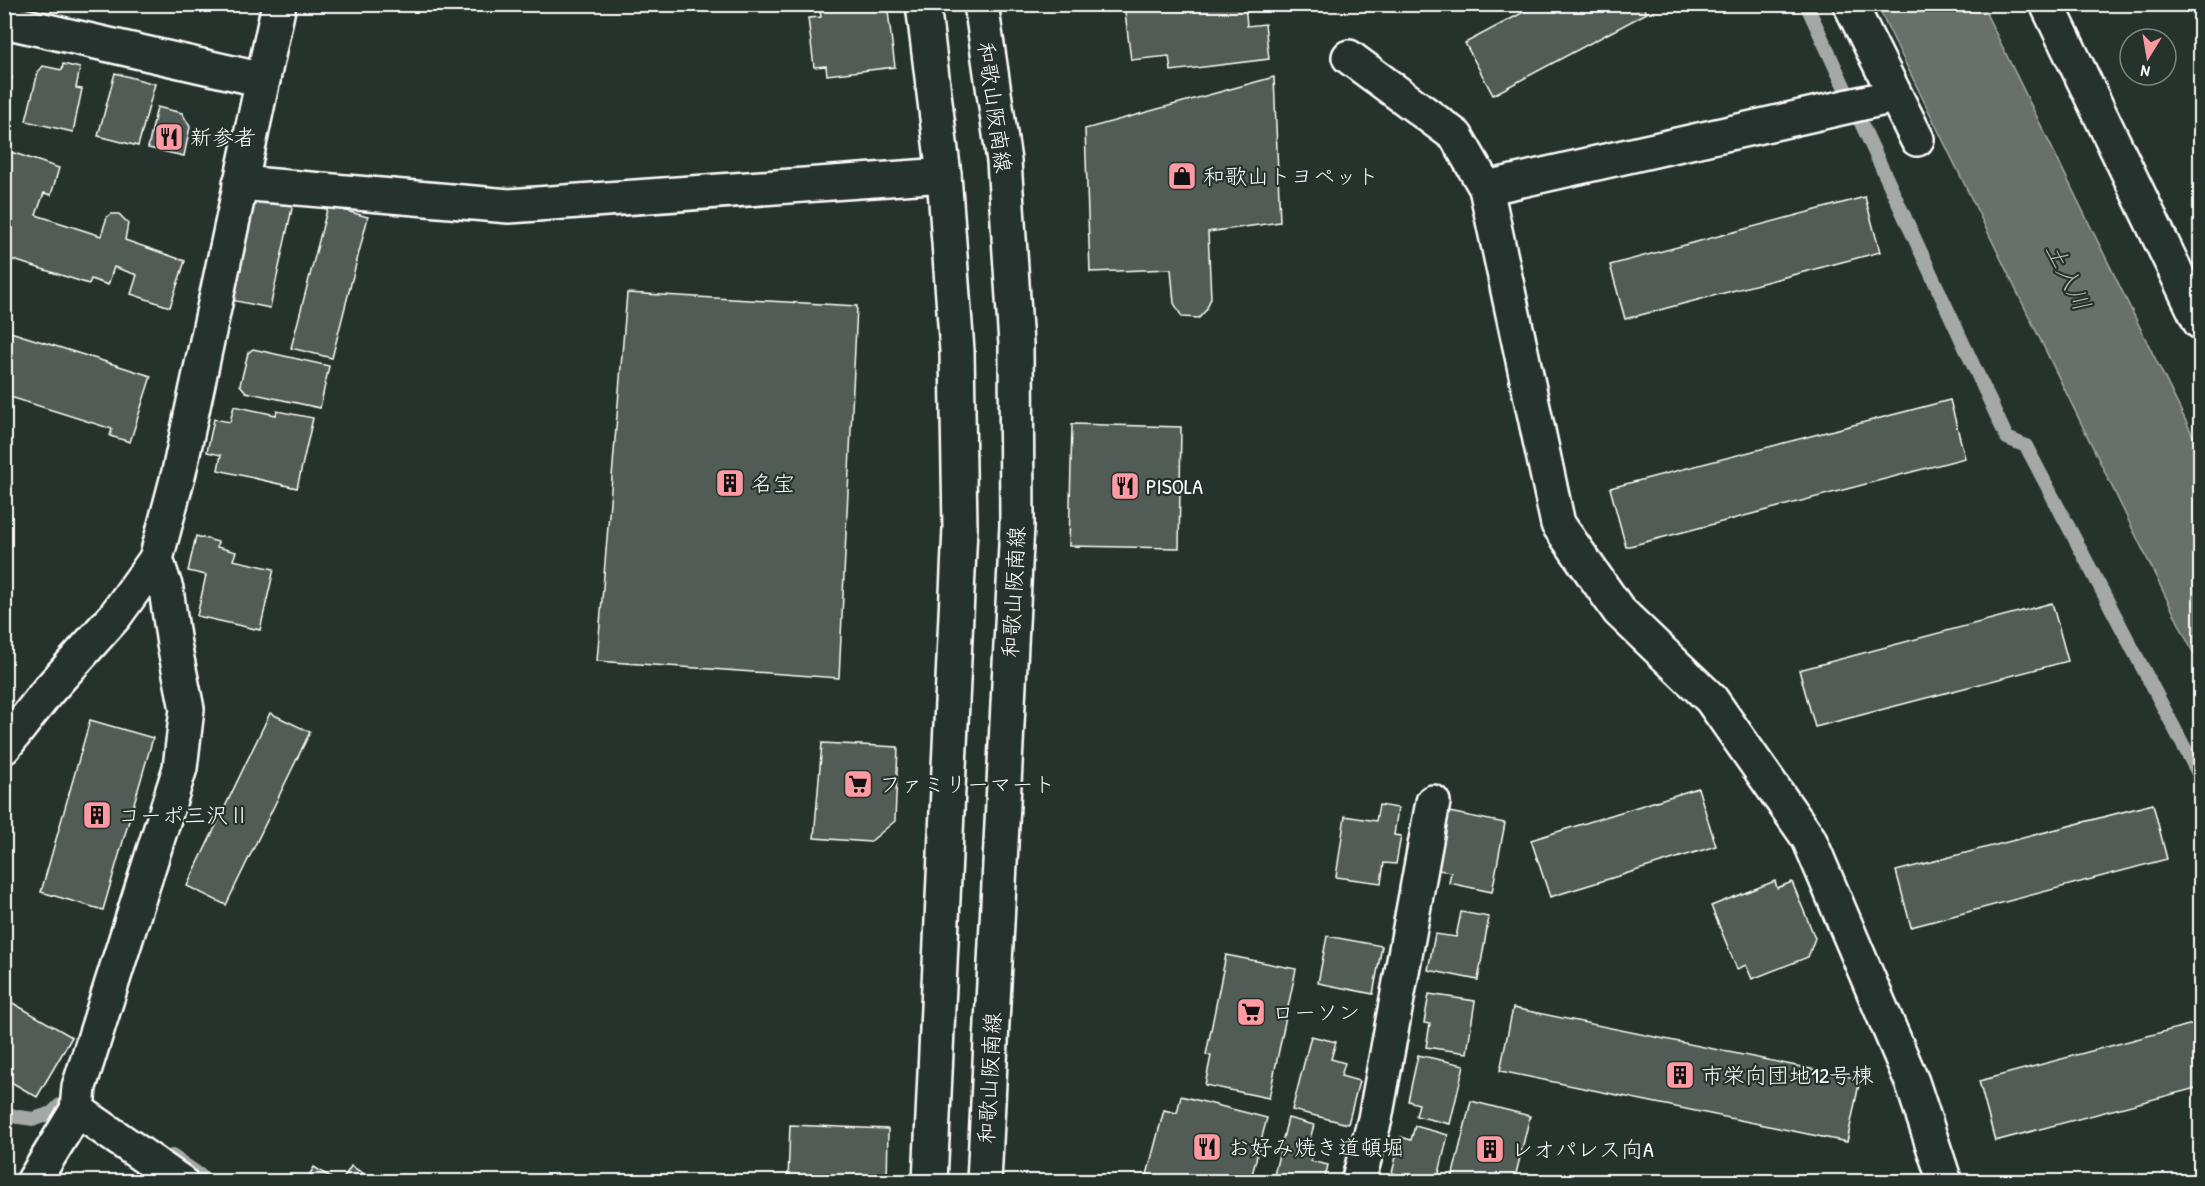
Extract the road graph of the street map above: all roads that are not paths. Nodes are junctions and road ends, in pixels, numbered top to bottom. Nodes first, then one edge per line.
1 (279, 4) edge
2 (923, 4) edge
3 (981, 4) edge
4 (1850, 4) edge
5 (2047, 4) edge
6 (9, 16) edge
7 (1349, 57) dead end
8 (263, 81) junction
9 (1894, 96) junction
10 (1917, 138) dead end
11 (944, 175) junction
12 (240, 183) junction
13 (1486, 188) junction
14 (2200, 322) edge
15 (156, 559) junction
16 (6, 743) edge
17 (1433, 802) dead end
18 (78, 1099) junction
19 (33, 1182) edge
20 (181, 1182) edge
21 (930, 1182) edge
22 (984, 1182) edge
23 (1358, 1182) edge
24 (1945, 1182) edge

1 - 8 street
2 - 11 street
3 - 22 street, 和歌山阪南線
4 - 9 street
5 - 14 street
6 - 8 street
7 - 13 street
8 - 12 street
9 - 10 street
9 - 13 street
11 - 12 street
11 - 21 street
12 - 15 street
13 - 24 street
15 - 16 street
15 - 18 street
17 - 23 street
18 - 19 street
18 - 20 street

